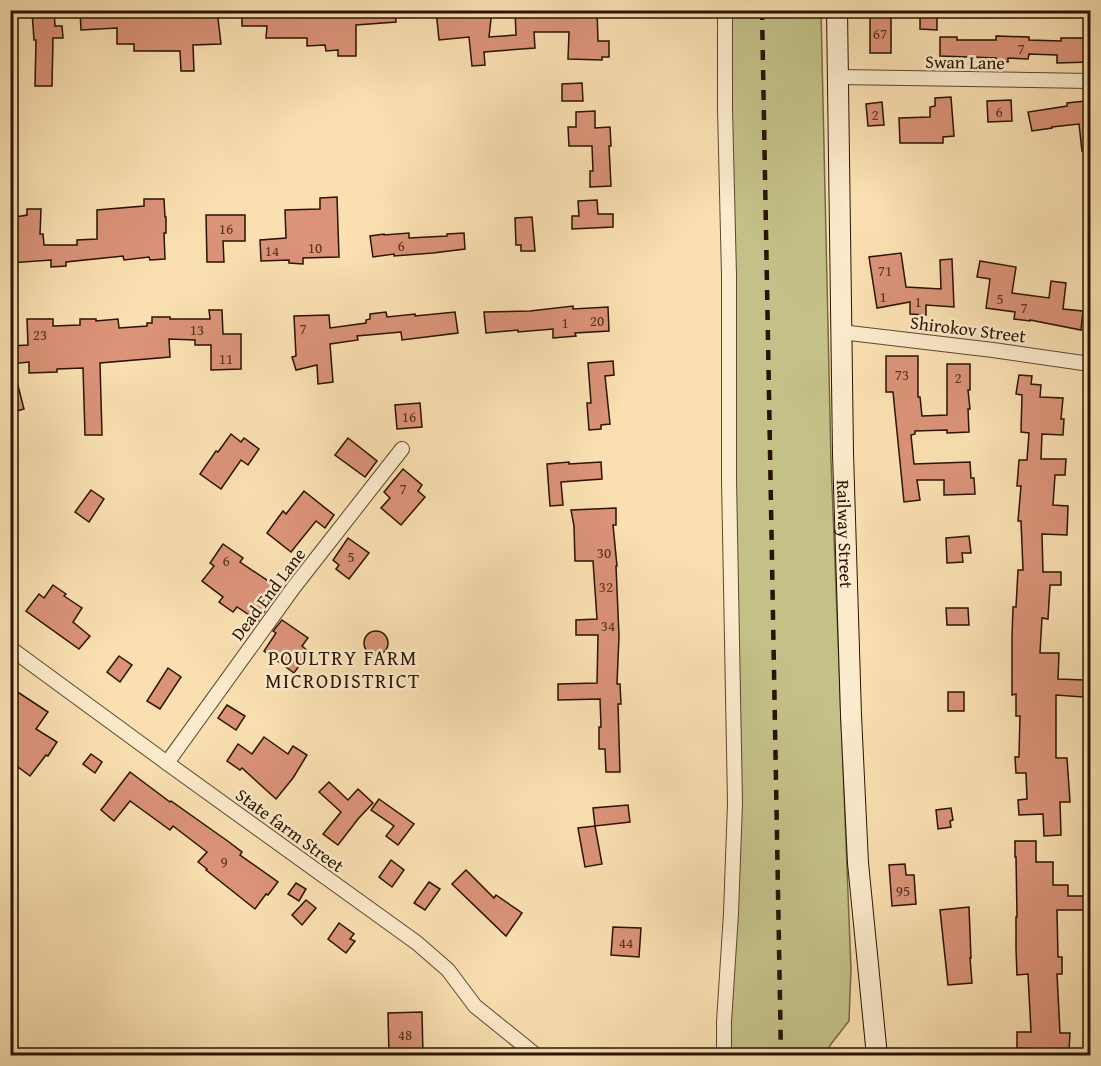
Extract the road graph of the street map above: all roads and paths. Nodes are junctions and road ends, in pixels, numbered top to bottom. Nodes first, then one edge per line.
1 (725, 10) edge
2 (837, 10) edge
3 (839, 77) junction
4 (1090, 81) edge
5 (841, 332) junction
6 (1090, 364) edge
7 (402, 449) dead end
8 (10, 648) edge
9 (167, 763) junction
10 (537, 1056) edge
11 (724, 1056) edge
12 (876, 1056) edge

1 - 11 street
2 - 3 main road, Railway Street
3 - 4 street, Swan Lane
3 - 5 main road, Railway Street
5 - 6 street, Shirokov Street
5 - 12 main road, Railway Street
7 - 9 street, Dead End Lane
8 - 9 street, State farm Street
9 - 10 street, State farm Street

